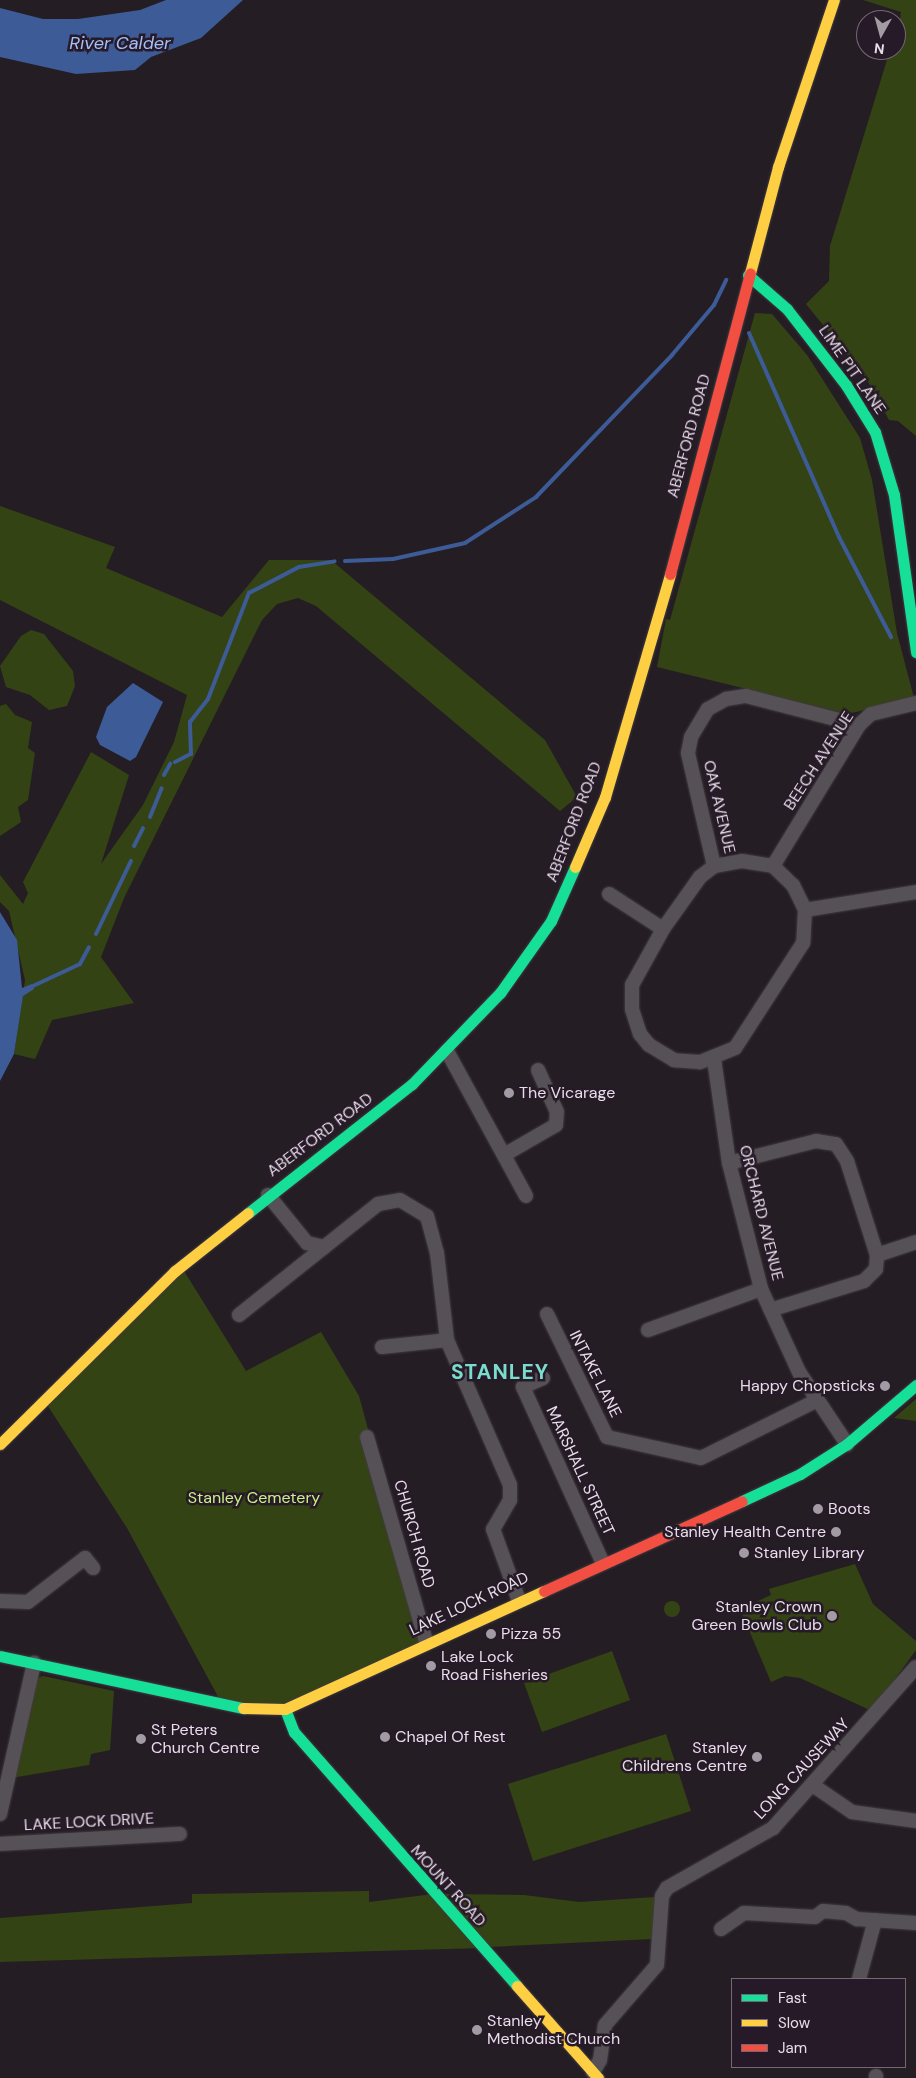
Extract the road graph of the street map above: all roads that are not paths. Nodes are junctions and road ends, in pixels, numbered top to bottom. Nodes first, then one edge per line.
1 (834, 0) edge
2 (748, 275) junction
3 (916, 652) edge
4 (916, 703) edge
5 (859, 725) junction
6 (714, 866) junction
7 (773, 866) junction
8 (916, 892) edge
9 (609, 894) dead end
10 (805, 910) junction
11 (662, 929) junction
12 (447, 1051) junction
13 (714, 1059) junction
14 (538, 1070) dead end
15 (504, 1155) junction
16 (728, 1163) junction
17 (268, 1195) junction
18 (526, 1196) dead end
19 (916, 1242) edge
20 (325, 1246) junction
21 (878, 1255) junction
22 (761, 1289) junction
23 (770, 1310) junction
24 (547, 1314) dead end
25 (239, 1315) dead end
26 (648, 1330) dead end
27 (447, 1340) junction
28 (380, 1348) dead end
29 (543, 1378) dead end
30 (916, 1385) edge
31 (816, 1401) junction
32 (367, 1437) dead end
33 (0, 1444) edge
34 (847, 1444) junction
35 (602, 1561) junction
36 (93, 1568) dead end
37 (518, 1598) junction
38 (0, 1600) edge
39 (426, 1642) junction
40 (0, 1656) edge
41 (34, 1663) junction
42 (916, 1667) edge
43 (285, 1708) junction
44 (814, 1786) junction
45 (0, 1814) edge
46 (916, 1821) edge
47 (180, 1834) dead end
48 (0, 1844) edge
49 (875, 1920) junction
50 (916, 1923) edge
51 (721, 1930) dead end
52 (859, 1978) edge
53 (595, 2075) edge

1 - 2 street, ABERFORD ROAD
2 - 3 street, LIME PIT LANE
2 - 12 street, ABERFORD ROAD
4 - 5 street, BEECH AVENUE
5 - 6 street, OAK AVENUE
5 - 7 street, BEECH AVENUE
6 - 7 street
6 - 11 street
7 - 10 street
8 - 10 street
9 - 11 street
10 - 13 street
11 - 13 street
12 - 15 street
12 - 17 street, ABERFORD ROAD
13 - 16 street, ORCHARD AVENUE
14 - 15 street
15 - 18 street
16 - 21 street
16 - 22 street, ORCHARD AVENUE
17 - 20 street
17 - 33 street, ABERFORD ROAD
19 - 21 street
20 - 25 street
20 - 27 street
21 - 23 street
22 - 23 street, ORCHARD AVENUE
22 - 26 street
23 - 31 street, ORCHARD AVENUE
24 - 31 street, INTAKE LANE
27 - 28 street
27 - 37 street
29 - 35 street, MARSHALL STREET
30 - 34 street, LAKE LOCK ROAD
31 - 34 street, ORCHARD AVENUE
32 - 39 street, CHURCH ROAD
34 - 35 street, LAKE LOCK ROAD
35 - 37 street, LAKE LOCK ROAD
36 - 38 street
37 - 39 street, LAKE LOCK ROAD
39 - 43 street, LAKE LOCK ROAD
40 - 41 street, LAKE LOCK ROAD
41 - 43 street, LAKE LOCK ROAD
41 - 45 street, LAKE LOCK DRIVE
42 - 44 street, LONG CAUSEWAY
43 - 53 street, MOUNT ROAD
44 - 46 street
44 - 53 street, LONG CAUSEWAY
47 - 48 street, LAKE LOCK DRIVE
49 - 50 street
49 - 51 street
49 - 52 street

